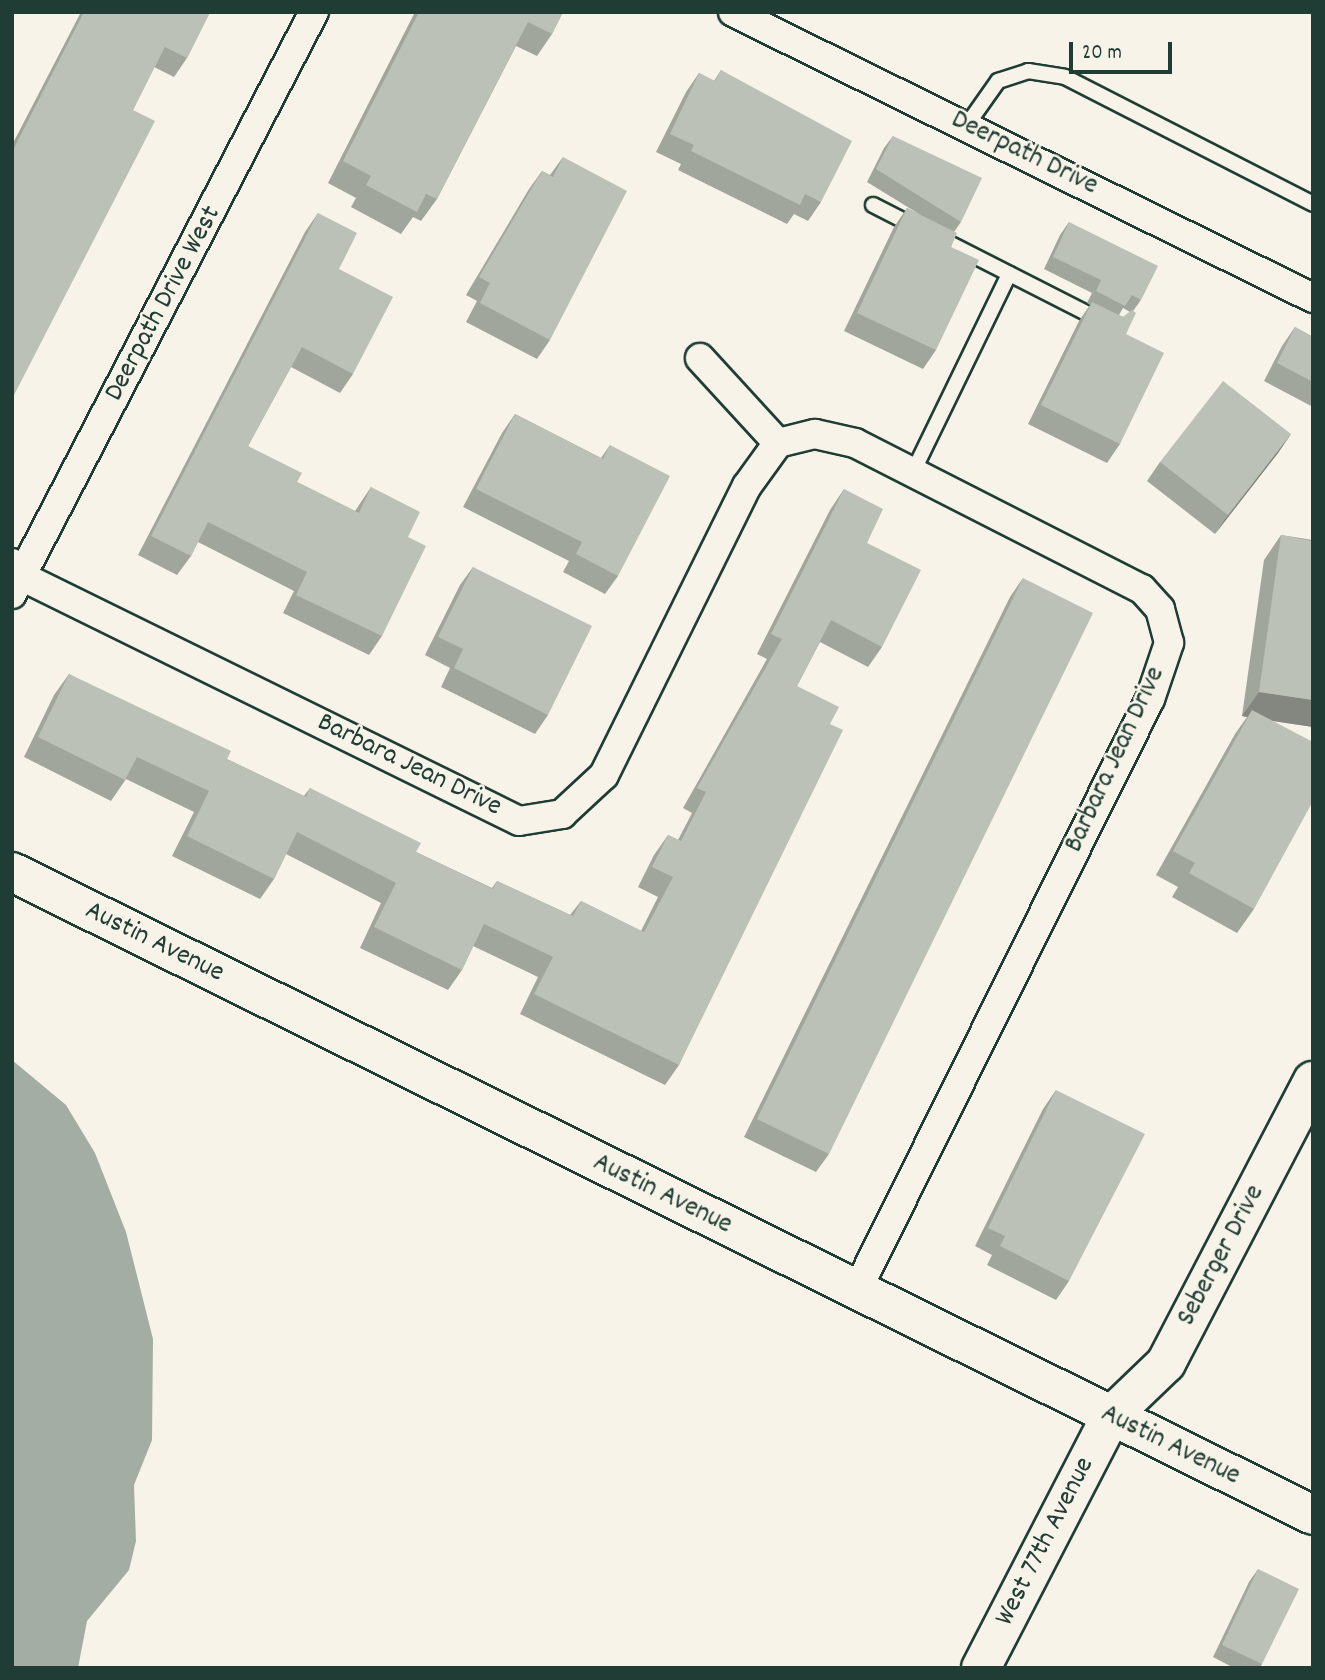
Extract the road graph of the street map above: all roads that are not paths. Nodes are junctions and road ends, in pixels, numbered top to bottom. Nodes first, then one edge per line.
1 (314, 12) edge
2 (733, 12) edge
3 (967, 125) junction
4 (1313, 204) edge
5 (873, 205) dead end
6 (1009, 274) junction
7 (1313, 298) edge
8 (1110, 326) edge
9 (700, 358) dead end
10 (778, 443) junction
11 (914, 470) junction
12 (15, 578) edge
13 (12, 872) edge
14 (1313, 1081) edge
15 (856, 1292) junction
16 (1111, 1416) junction
17 (1313, 1515) edge
18 (981, 1668) edge

1 - 12 street, Deerpath Drive West
2 - 3 street, Deerpath Drive
3 - 4 lane
3 - 7 street, Deerpath Drive
5 - 6 lane
6 - 8 lane
6 - 11 lane
9 - 10 street
10 - 11 street, Barbara Jean Drive
10 - 12 street, Barbara Jean Drive
11 - 15 street, Barbara Jean Drive
13 - 15 street, Austin Avenue
14 - 16 street, Seberger Drive
15 - 16 street, Austin Avenue
16 - 17 street, Austin Avenue
16 - 18 street, West 77th Avenue

